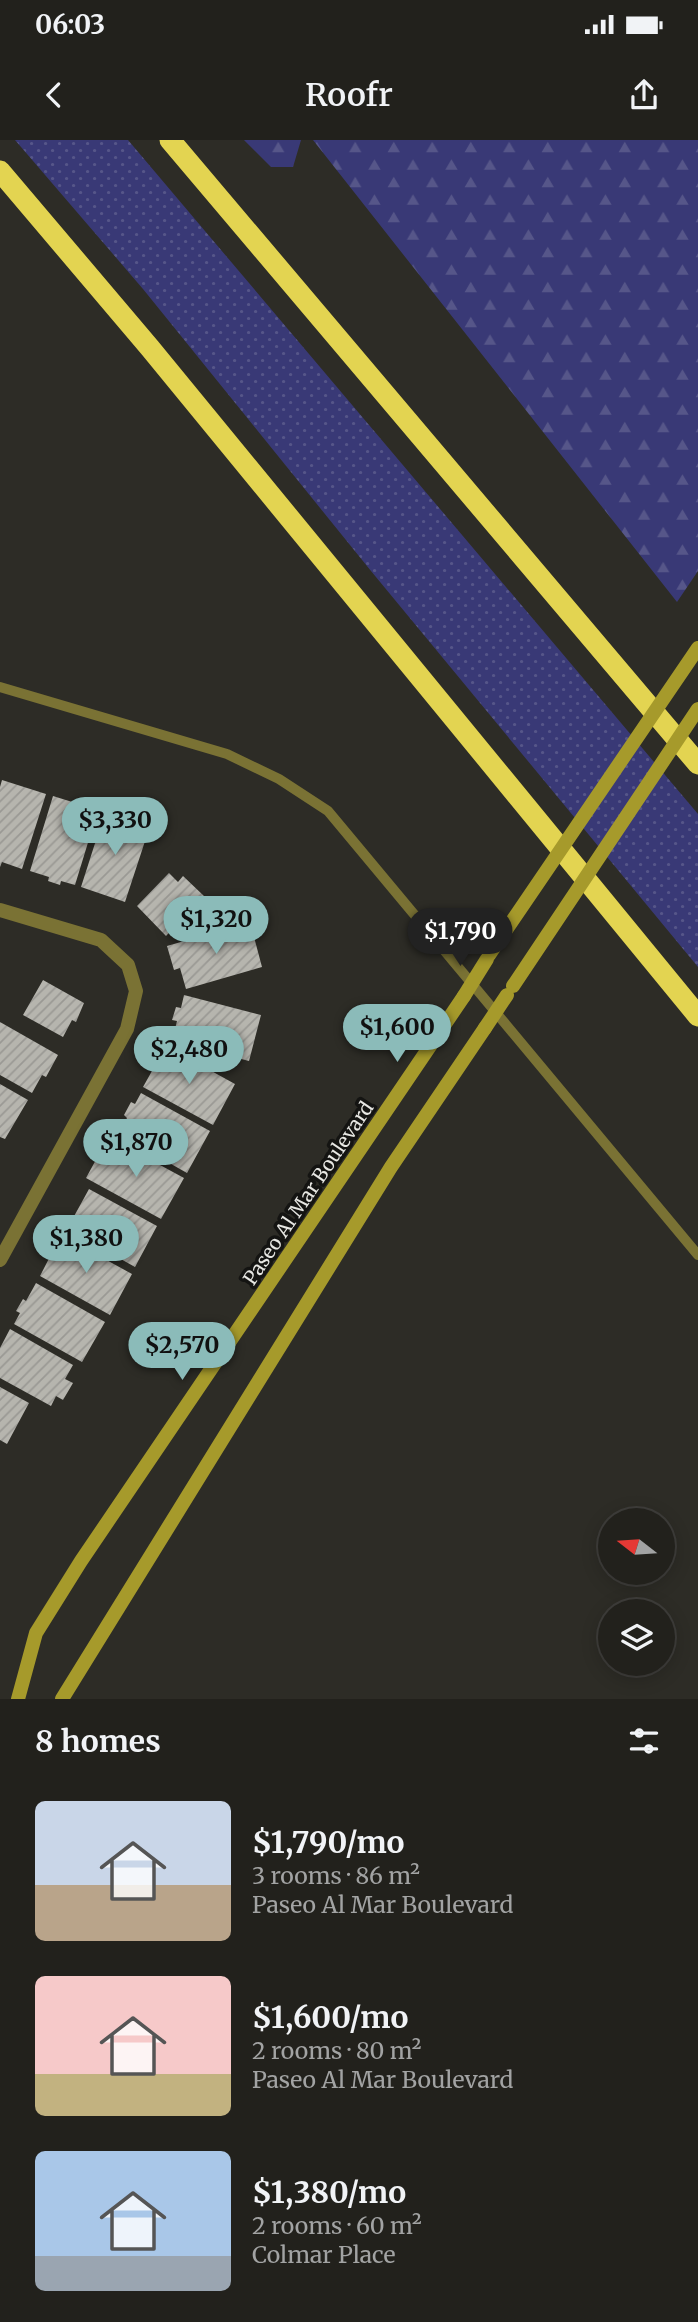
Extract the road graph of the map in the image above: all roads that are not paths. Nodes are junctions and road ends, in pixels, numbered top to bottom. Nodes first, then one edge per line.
1 (170, 140) edge
2 (0, 171) edge
3 (698, 648) edge
4 (0, 687) edge
5 (698, 709) edge
6 (698, 764) edge
7 (0, 910) edge
8 (698, 1016) edge
9 (698, 1255) edge
10 (0, 1260) edge
11 (18, 1699) edge
12 (62, 1699) edge

1 - 6 highway
2 - 8 highway
3 - 11 main road, Paseo Al Mar Boulevard, bridge
4 - 9 lane
5 - 12 main road, bridge
7 - 10 street

